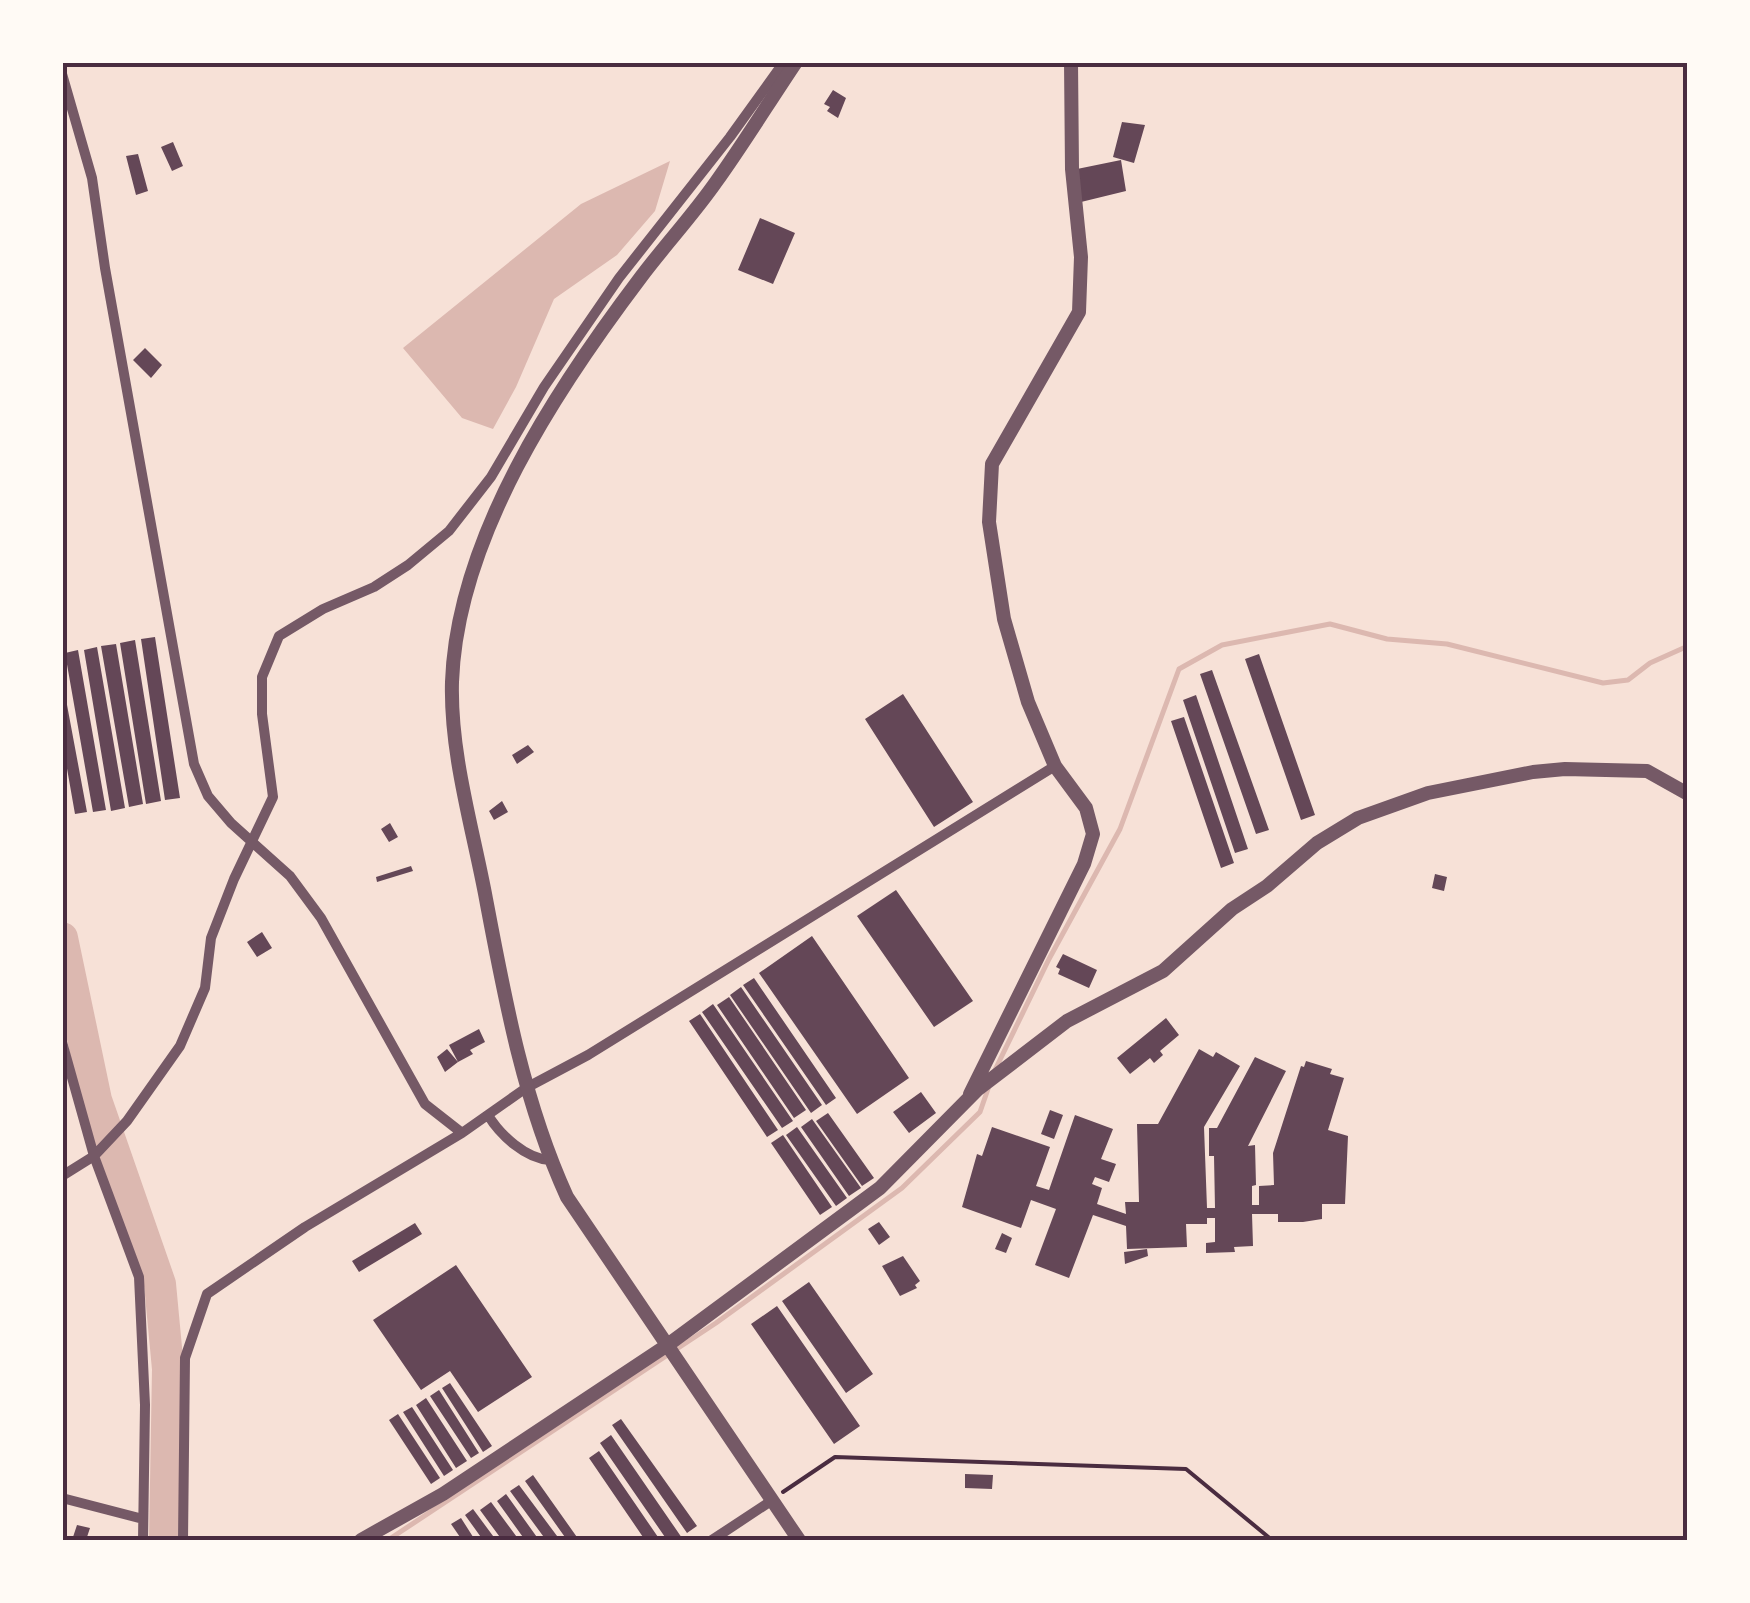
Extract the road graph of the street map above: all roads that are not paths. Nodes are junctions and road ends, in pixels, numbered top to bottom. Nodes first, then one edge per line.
1 (784, 62) edge
2 (796, 62) edge
3 (1072, 62) edge
4 (62, 74) edge
5 (1055, 766) junction
6 (1688, 794) edge
7 (253, 842) junction
8 (62, 1042) edge
9 (65, 1061) edge
10 (526, 1088) junction
11 (972, 1096) junction
12 (488, 1115) junction
13 (462, 1133) junction
14 (94, 1156) junction
15 (550, 1160) junction
16 (62, 1176) edge
17 (669, 1344) junction
18 (62, 1498) edge
19 (770, 1501) junction
20 (144, 1519) junction
21 (143, 1540) edge
22 (182, 1540) edge
23 (361, 1540) edge
24 (712, 1540) edge
25 (799, 1540) edge

1 - 7 street
2 - 10 street
3 - 5 street
4 - 7 street
5 - 10 street
5 - 11 street
6 - 11 street
7 - 13 street
7 - 14 street
8 - 9 street
9 - 14 street
10 - 12 street
10 - 15 street
11 - 17 street
12 - 13 street
12 - 15 street
13 - 22 street
14 - 16 street
14 - 20 street
15 - 17 street
17 - 19 street
17 - 23 street
18 - 20 street
19 - 24 street
19 - 25 street
20 - 21 street

